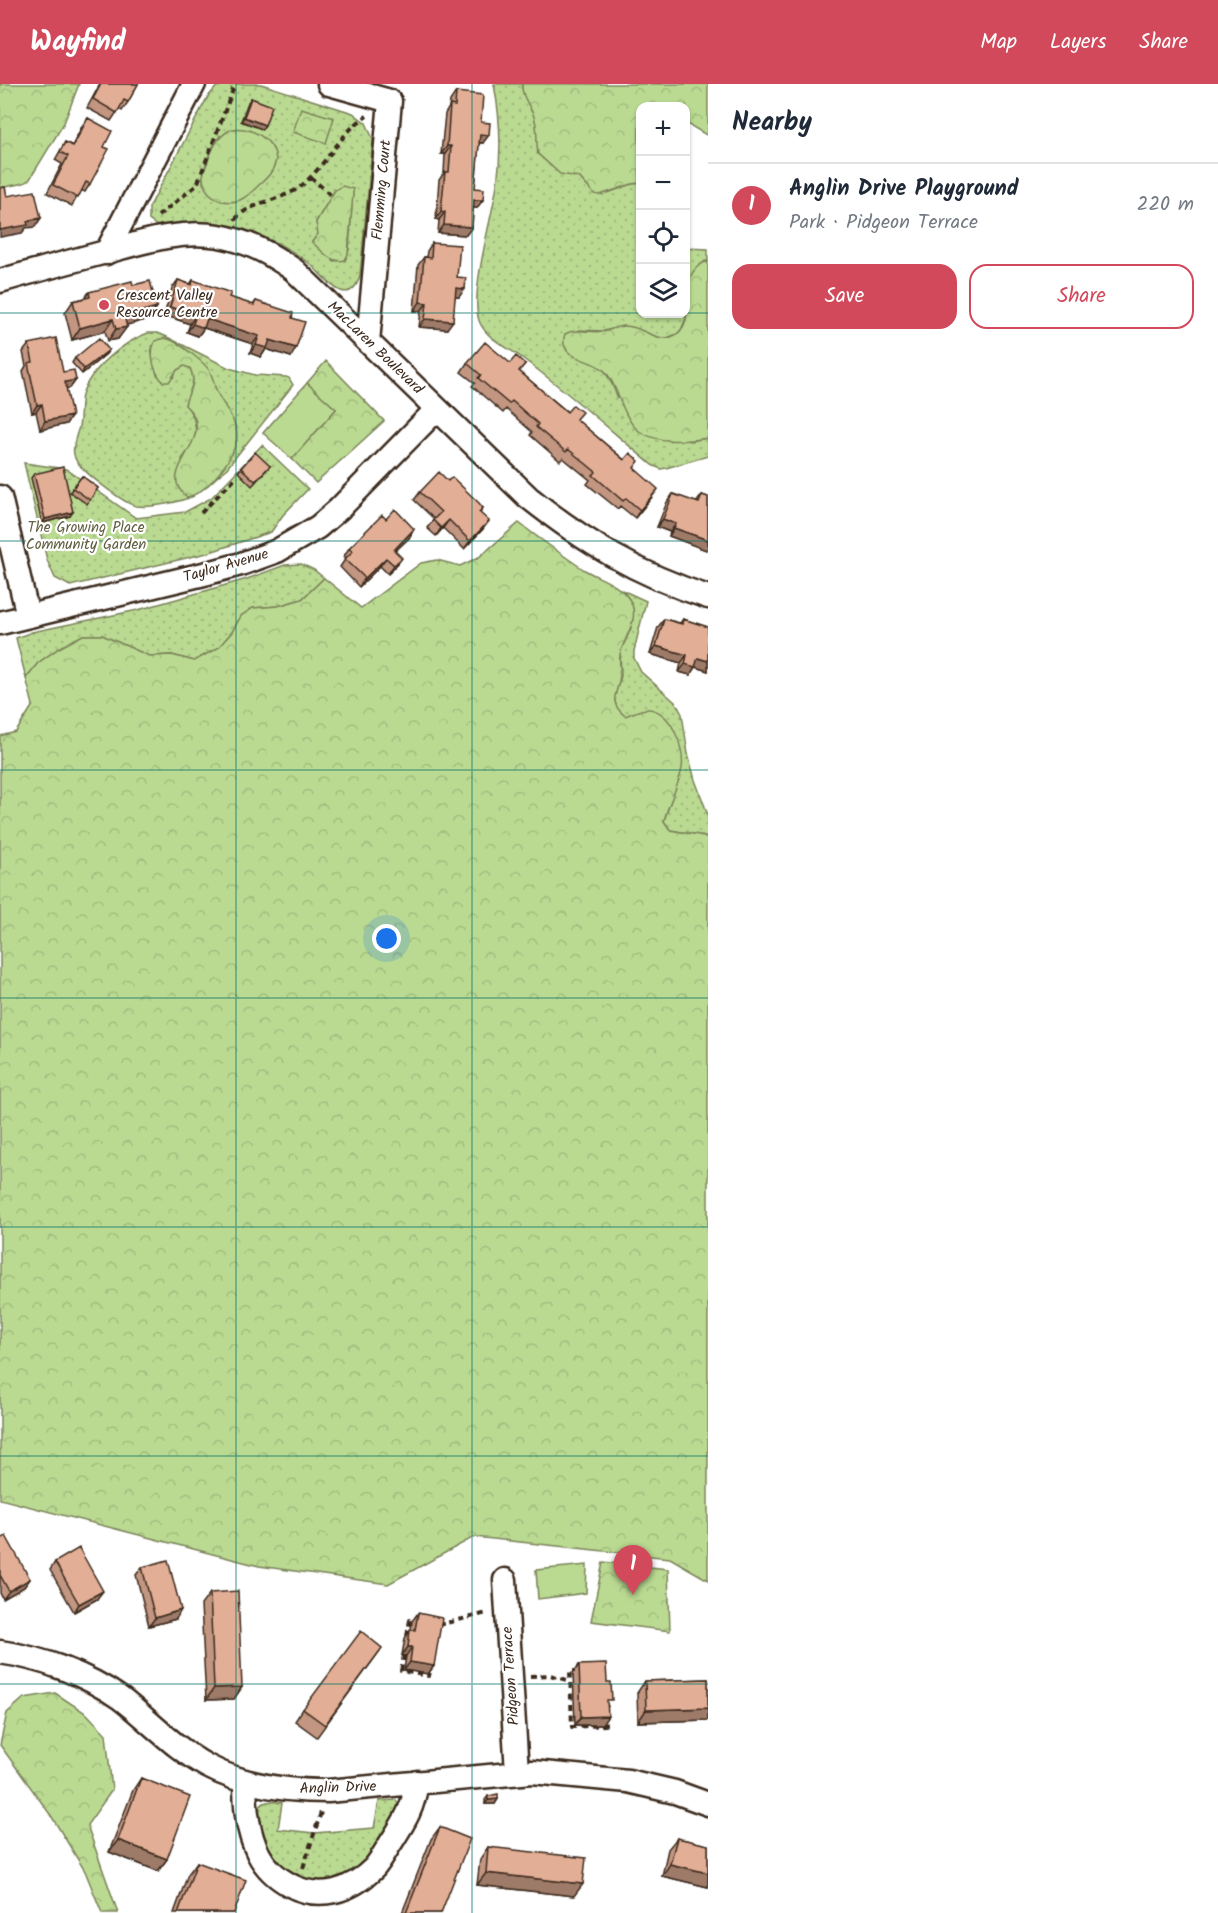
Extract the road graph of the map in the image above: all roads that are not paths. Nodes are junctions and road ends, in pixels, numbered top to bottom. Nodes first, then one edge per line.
1 (194, 84) edge
2 (329, 84) edge
3 (106, 252) junction
4 (0, 280) edge
5 (368, 342) junction
6 (437, 410) junction
7 (0, 497) edge
8 (708, 597) edge
9 (28, 616) junction
10 (0, 623) edge
11 (505, 1580) dead end
12 (0, 1652) edge
13 (517, 1772) junction
14 (245, 1781) junction
15 (417, 1782) junction
16 (708, 1804) edge

1 - 3 street
2 - 5 street, Flemming Court
3 - 4 street, MacLaren Boulevard
3 - 5 street, MacLaren Boulevard
5 - 6 street, MacLaren Boulevard
6 - 8 street, MacLaren Boulevard
6 - 9 street, Taylor Avenue
7 - 9 street
9 - 10 street, Taylor Avenue
11 - 13 street, Pidgeon Terrace
12 - 14 street, Anglin Drive
13 - 15 street, Anglin Drive
13 - 16 street, Anglin Drive
14 - 15 street, Anglin Drive
14 - 15 street

